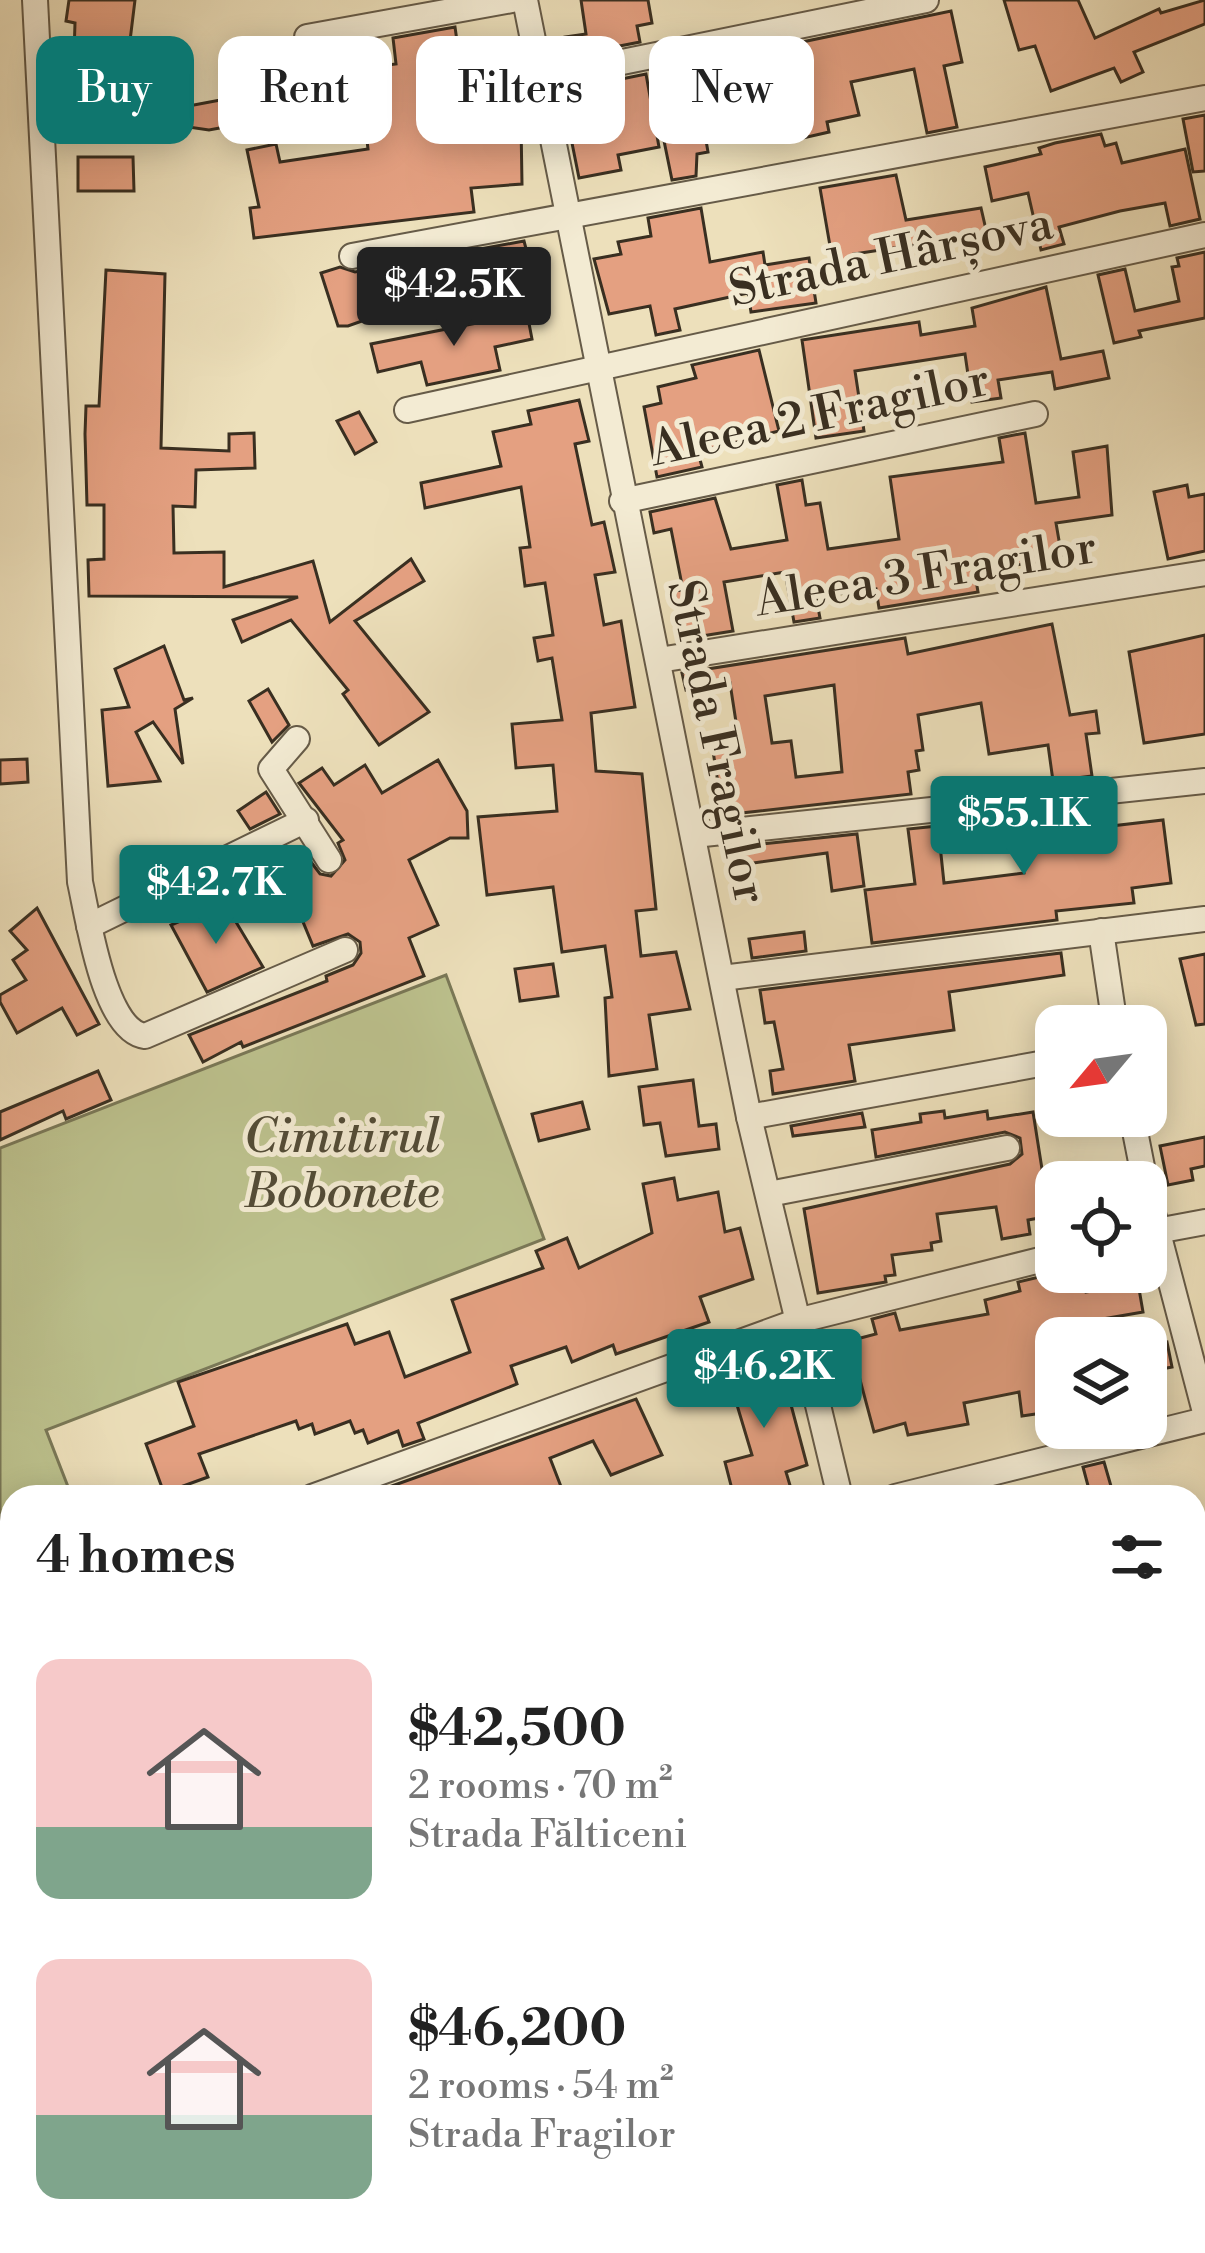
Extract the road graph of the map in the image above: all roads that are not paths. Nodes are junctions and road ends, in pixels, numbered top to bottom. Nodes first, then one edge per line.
1 (34, 0) edge
2 (512, 0) edge
3 (525, 0) edge
4 (926, 0) edge
5 (313, 36) edge
6 (531, 36) edge
7 (625, 61) edge
8 (1205, 98) edge
9 (551, 144) edge
10 (565, 218) junction
11 (1205, 235) edge
12 (352, 256) dead end
13 (595, 366) junction
14 (407, 410) dead end
15 (1035, 414) dead end
16 (622, 501) junction
17 (1205, 573) edge
18 (659, 660) junction
19 (297, 739) dead end
20 (1205, 781) edge
21 (306, 820) junction
22 (694, 835) junction
23 (328, 860) dead end
24 (1205, 920) edge
25 (89, 926) junction
26 (1101, 931) junction
27 (345, 950) dead end
28 (722, 978) junction
29 (1112, 1005) edge
30 (1035, 1065) edge
31 (749, 1118) junction
32 (1007, 1148) dead end
33 (769, 1194) junction
34 (1205, 1222) edge
35 (1167, 1229) edge
36 (1035, 1261) edge
37 (1167, 1289) edge
38 (801, 1320) junction
39 (1205, 1416) edge
40 (345, 1485) edge
41 (837, 1485) edge
42 (941, 1485) edge

1 - 25 street
2 - 5 street
3 - 6 street, Strada Fragilor
4 - 7 street
8 - 10 street
9 - 10 street, Strada Fragilor
10 - 12 street
10 - 13 street, Strada Fragilor
11 - 13 street, Strada Hârșova
13 - 14 street, Strada Hârșova
13 - 16 street, Strada Fragilor
15 - 16 street, Aleea 2 Fragilor
16 - 18 street, Strada Fragilor
17 - 18 street, Aleea 3 Fragilor
18 - 22 street, Strada Fragilor
19 - 21 street
20 - 22 street
21 - 23 street
21 - 25 street
22 - 28 street, Strada Fragilor
24 - 26 street
25 - 27 street
26 - 28 street
26 - 29 street
28 - 31 street, Strada Fragilor
30 - 31 street
31 - 33 street, Strada Fragilor
32 - 33 street
33 - 38 street, Strada Fragilor
34 - 35 street
36 - 38 street
37 - 39 street
38 - 40 street
38 - 41 street, Strada Fragilor
39 - 42 street

